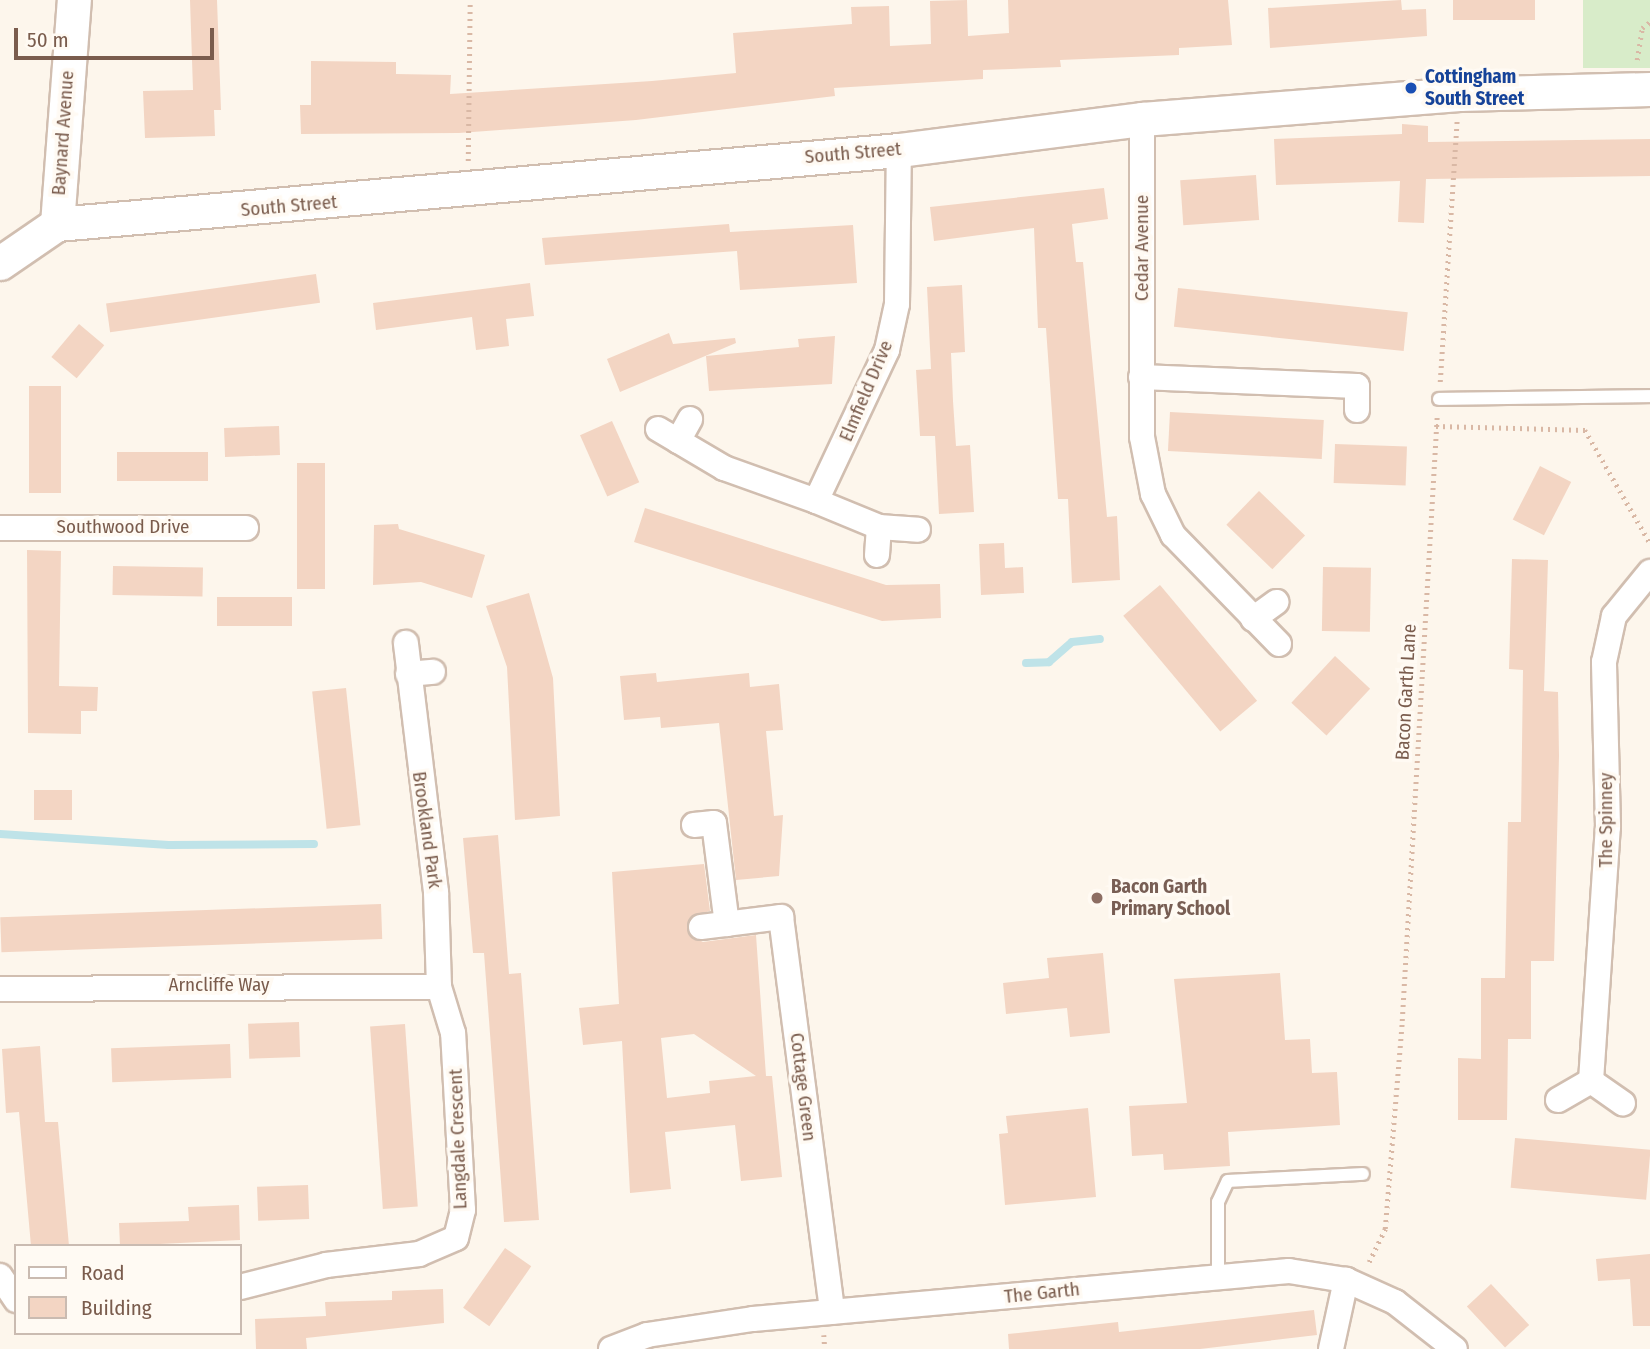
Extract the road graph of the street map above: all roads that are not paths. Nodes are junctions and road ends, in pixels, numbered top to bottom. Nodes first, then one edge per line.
1 (74, 0) edge
2 (1641, 89) edge
3 (1142, 120) junction
4 (899, 150) junction
5 (57, 223) junction
6 (0, 263) edge
7 (1141, 377) junction
8 (1650, 396) edge
9 (1439, 399) road end
10 (1357, 410) dead end
11 (690, 419) dead end
12 (816, 500) junction
13 (879, 527) junction
14 (0, 528) edge
15 (246, 528) dead end
16 (918, 530) dead end
17 (877, 555) dead end
18 (1650, 572) edge
19 (1276, 602) dead end
20 (1253, 619) junction
21 (406, 643) dead end
22 (1279, 644) dead end
23 (694, 825) dead end
24 (727, 924) junction
25 (701, 928) dead end
26 (439, 987) junction
27 (0, 989) edge
28 (1591, 1080) junction
29 (1558, 1100) dead end
30 (1623, 1103) dead end
31 (1363, 1174) dead end
32 (1218, 1273) junction
33 (0, 1276) edge
34 (1352, 1282) junction
35 (242, 1286) edge
36 (14, 1297) edge
37 (832, 1312) junction
38 (611, 1349) edge
39 (1331, 1349) edge
40 (1455, 1349) edge

1 - 5 main road, Baynard Avenue
2 - 3 main road, South Street
3 - 4 main road, South Street
3 - 7 street, Cedar Avenue
4 - 5 main road, South Street
4 - 12 street, Elmfield Drive
5 - 6 main road
7 - 10 street
7 - 20 street, Cedar Avenue
8 - 9 lane
11 - 12 street
12 - 13 street
13 - 16 street
13 - 17 street
14 - 15 street, Southwood Drive
18 - 28 street, The Spinney
19 - 20 street
20 - 22 street, Cedar Avenue
21 - 26 street, Brookland Park
23 - 24 street
24 - 25 street, Cottage Green
24 - 37 street, Cottage Green
26 - 27 street, Arncliffe Way
26 - 35 street, Langdale Crescent
28 - 29 street
28 - 30 street
31 - 32 lane
32 - 34 street, The Garth
32 - 37 street, The Garth
33 - 36 street
34 - 39 street
34 - 40 street, The Garth
37 - 38 street, The Garth

